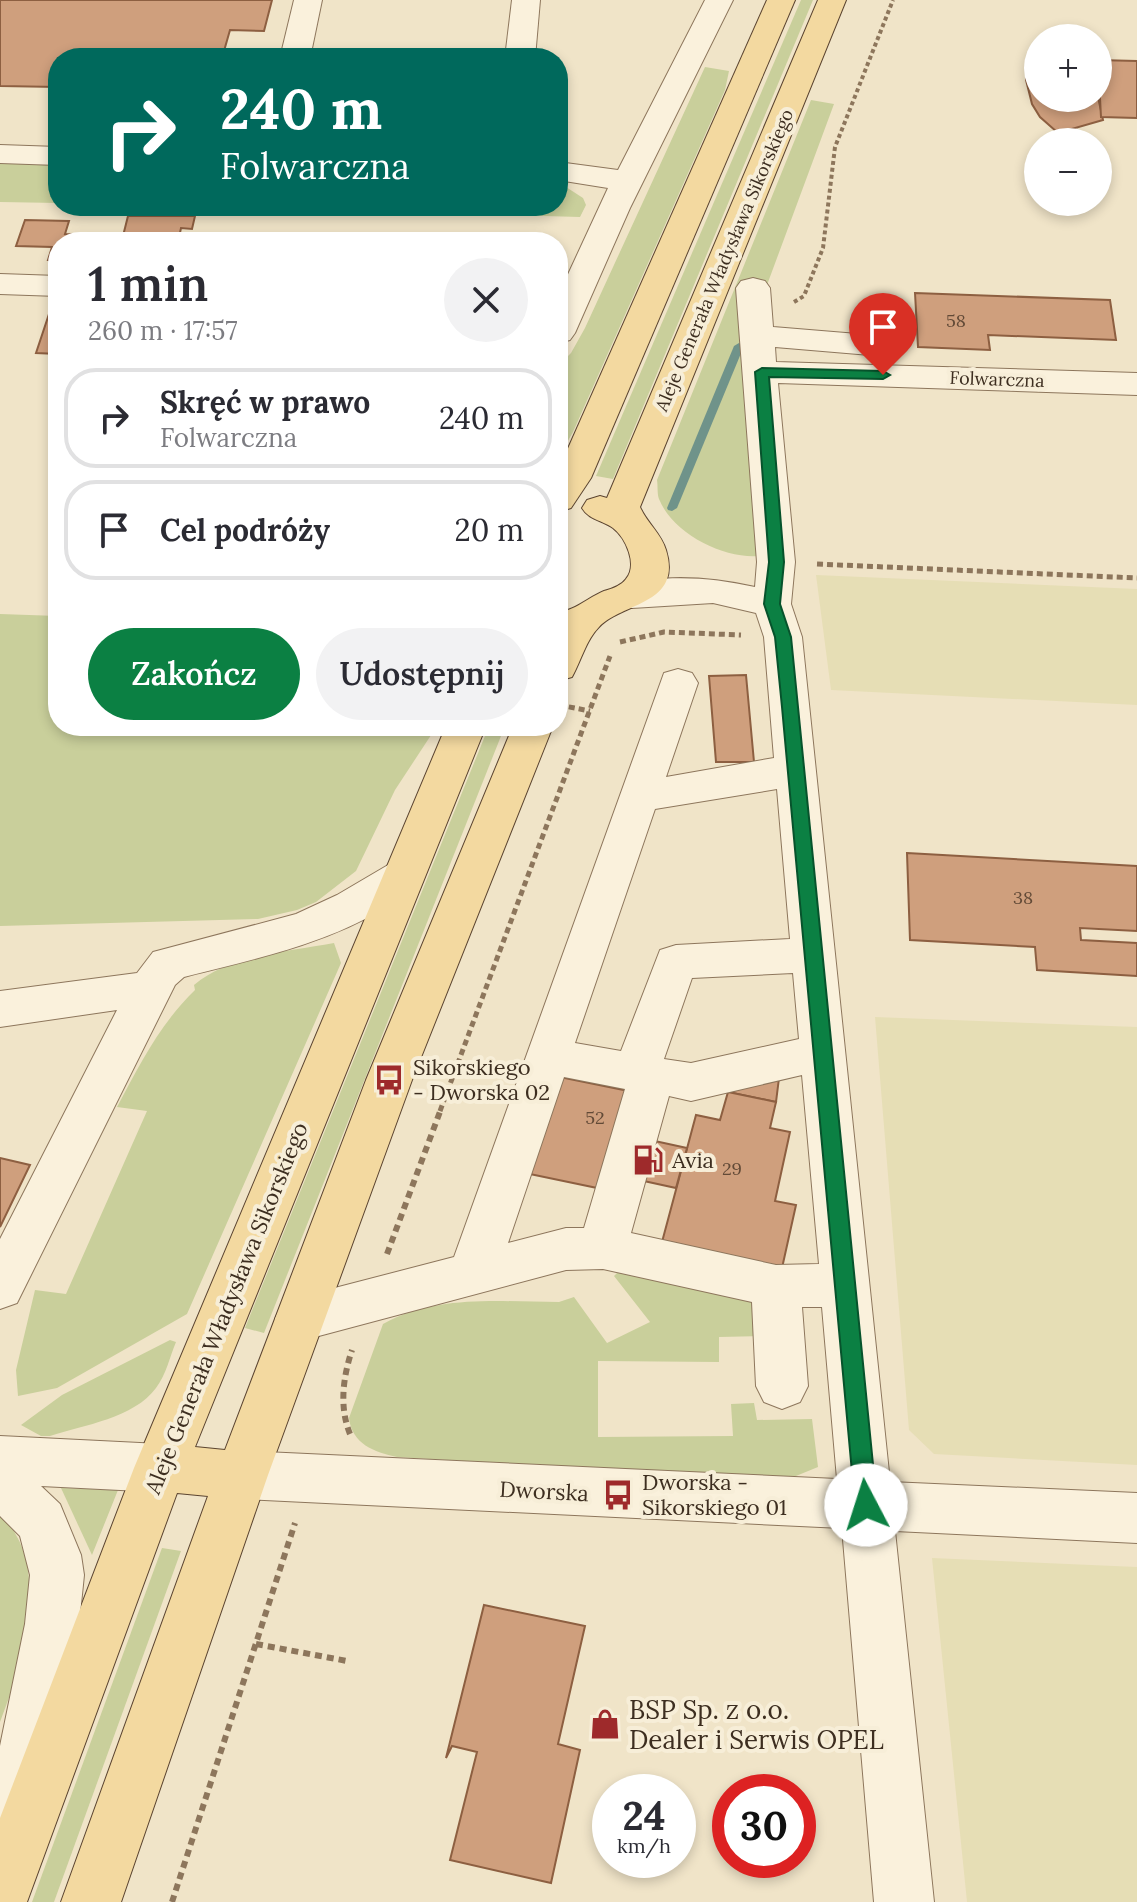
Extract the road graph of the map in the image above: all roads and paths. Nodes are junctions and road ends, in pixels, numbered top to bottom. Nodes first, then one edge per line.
1 (308, 0) edge
2 (526, 0) edge
3 (719, 0) edge
4 (781, 0) edge
5 (832, 0) edge
6 (893, 0) edge
7 (297, 48) edge
8 (521, 48) edge
9 (0, 154) edge
10 (48, 156) edge
11 (568, 172) edge
12 (629, 181) junction
13 (0, 284) edge
14 (48, 286) edge
15 (568, 312) edge
16 (757, 327) junction
17 (882, 346) dead end
18 (1137, 384) edge
19 (568, 486) edge
20 (568, 503) edge
21 (627, 520) junction
22 (649, 556) junction
23 (776, 562) junction
24 (1137, 578) edge
25 (632, 595) junction
26 (777, 621) junction
27 (570, 624) edge
28 (568, 645) edge
29 (678, 683) dead end
30 (568, 707) edge
31 (590, 711) junction
32 (462, 736) edge
33 (529, 736) edge
34 (795, 766) junction
35 (640, 796) junction
36 (403, 876) junction
37 (812, 955) junction
38 (150, 988) junction
39 (0, 1009) edge
40 (822, 1053) junction
41 (548, 1056) junction
42 (644, 1075) junction
43 (603, 1248) junction
44 (473, 1274) junction
45 (845, 1285) junction
46 (776, 1286) junction
47 (0, 1288) edge
48 (369, 1303) junction
49 (300, 1319) junction
50 (782, 1386) dead end
51 (0, 1460) edge
52 (160, 1468) junction
53 (242, 1475) junction
54 (0, 1481) edge
55 (341, 1482) junction
56 (866, 1505) junction
57 (1137, 1518) edge
58 (256, 1644) junction
59 (347, 1661) dead end
60 (0, 1894) edge
61 (91, 1902) edge
62 (172, 1902) edge
63 (904, 1902) edge

1 - 7 street
2 - 8 street
3 - 12 street
4 - 19 main road
5 - 21 main road, Aleje Generała Władysława Sikorskiego
6 - 16 path
9 - 10 street
11 - 12 street
12 - 15 street
13 - 14 street
16 - 17 street
16 - 18 street, Folwarczna
16 - 23 street
20 - 21 main road
21 - 22 main road
22 - 25 main road
22 - 26 street
23 - 24 path
23 - 26 street
25 - 26 street
25 - 27 main road
26 - 31 path
26 - 34 street
27 - 28 main road
29 - 35 street
30 - 31 path
31 - 48 path
32 - 36 main road, Aleje Generała Władysława Sikorskiego
33 - 49 main road
34 - 35 street
34 - 37 street
35 - 41 street
36 - 38 street
36 - 52 main road, Aleje Generała Władysława Sikorskiego
37 - 40 street
37 - 42 street
38 - 39 street
38 - 47 street
40 - 42 street
40 - 45 street
41 - 42 street
41 - 44 street
42 - 43 street
43 - 44 street
43 - 46 street
44 - 48 street
45 - 46 street
45 - 56 street
46 - 50 street
48 - 49 street
48 - 55 path
49 - 53 main road
51 - 52 street, Dworska
52 - 53 main road, Dworska
52 - 60 main road, Aleje Generała Władysława Sikorskiego
53 - 55 street, Dworska
53 - 61 main road
54 - 60 street
55 - 56 street, Dworska
55 - 58 path
56 - 57 street, Dworska
56 - 63 street
58 - 59 path
58 - 62 path

